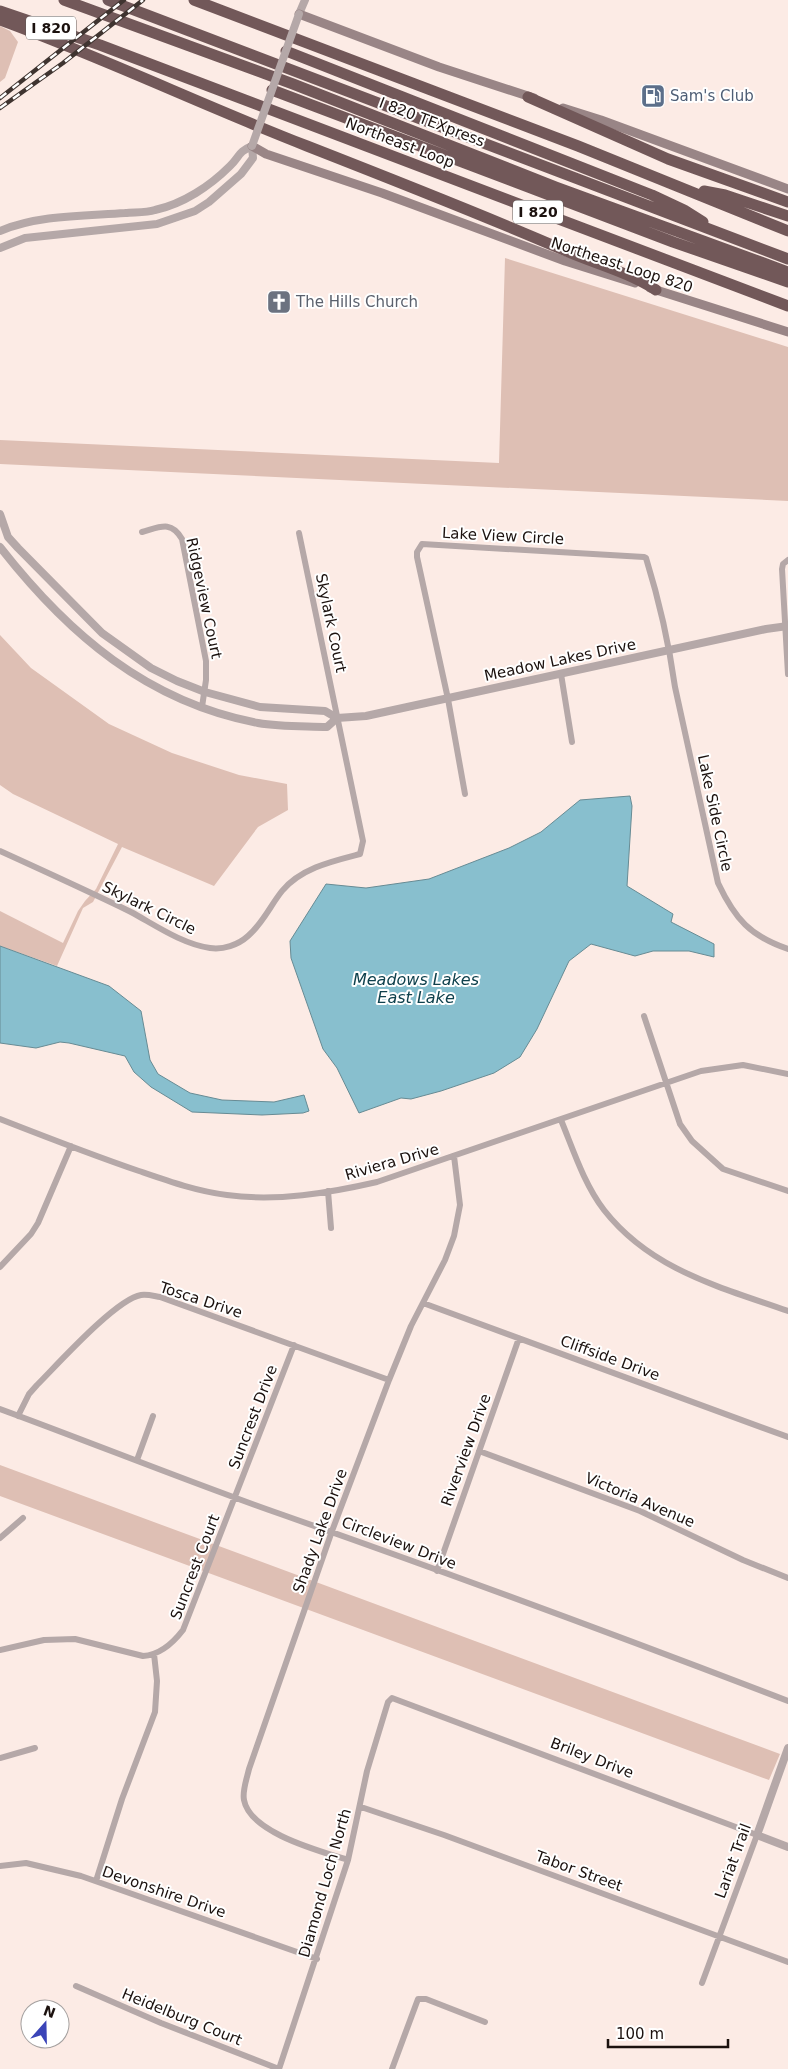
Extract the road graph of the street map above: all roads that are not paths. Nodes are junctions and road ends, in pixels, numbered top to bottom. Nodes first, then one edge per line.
1 (64, 0) edge
2 (108, 0) edge
3 (194, 0) edge
4 (305, 0) edge
5 (0, 14) edge
6 (299, 14) junction
7 (286, 51) junction
8 (272, 90) junction
9 (528, 96) junction
10 (252, 146) junction
11 (673, 184) junction
12 (788, 189) edge
13 (784, 200) edge
14 (788, 216) edge
15 (0, 231) edge
16 (788, 231) edge
17 (721, 234) junction
18 (0, 248) edge
19 (788, 259) edge
20 (788, 272) edge
21 (788, 282) edge
22 (656, 290) junction
23 (788, 306) edge
24 (788, 332) edge
25 (0, 514) edge
26 (142, 532) dead end
27 (299, 533) dead end
28 (0, 547) edge
29 (788, 560) edge
30 (786, 627) edge
31 (669, 651) junction
32 (561, 674) junction
33 (788, 674) edge
34 (205, 692) junction
35 (448, 699) junction
36 (202, 707) junction
37 (337, 718) junction
38 (572, 742) dead end
39 (465, 794) dead end
40 (0, 851) edge
41 (788, 949) edge
42 (644, 1016) dead end
43 (788, 1074) edge
44 (666, 1082) junction
45 (0, 1119) edge
46 (561, 1120) junction
47 (71, 1146) junction
48 (454, 1156) junction
49 (328, 1191) junction
50 (788, 1191) edge
51 (331, 1228) dead end
52 (0, 1266) edge
53 (423, 1303) junction
54 (788, 1311) edge
55 (519, 1338) junction
56 (294, 1345) junction
57 (389, 1380) junction
58 (0, 1409) edge
59 (18, 1416) junction
60 (154, 1416) dead end
61 (788, 1437) edge
62 (479, 1451) junction
63 (137, 1460) junction
64 (235, 1497) junction
65 (23, 1518) dead end
66 (332, 1531) junction
67 (0, 1538) edge
68 (437, 1571) junction
69 (788, 1578) edge
70 (0, 1650) edge
71 (154, 1654) junction
72 (788, 1701) edge
73 (388, 1702) joint
74 (35, 1748) dead end
75 (788, 1748) edge
76 (0, 1758) edge
77 (361, 1807) junction
78 (757, 1835) junction
79 (788, 1847) edge
80 (348, 1860) junction
81 (0, 1866) edge
82 (96, 1881) junction
83 (719, 1936) junction
84 (317, 1959) junction
85 (788, 1962) edge
86 (702, 1983) dead end
87 (76, 1986) dead end
88 (486, 2022) dead end
89 (279, 2069) edge
90 (392, 2069) edge

1 - 20 highway, I 820 TEXpress
2 - 17 highway, I 820 TEXpress
3 - 11 highway
4 - 6 street
5 - 22 highway
5 - 23 highway, Northeast Loop / I 820
6 - 7 street, bridge
6 - 9 main road
7 - 8 street, bridge
7 - 17 highway
8 - 10 street, bridge
8 - 21 highway
9 - 12 main road
9 - 13 highway
10 - 15 street
10 - 18 street
10 - 22 main road, Northeast Loop 820
11 - 14 highway
11 - 16 highway
17 - 19 highway, I 820 TEXpress
22 - 24 main road, Northeast Loop 820
25 - 34 street, Meadow Lakes Drive
26 - 34 street, Ridgeview Court
27 - 37 street, Skylark Court
28 - 36 street, Meadow Lakes Drive
29 - 30 street
30 - 31 street, Meadow Lakes Drive
30 - 33 street
31 - 32 street, Meadow Lakes Drive
31 - 35 street, Lake View Circle
31 - 41 street, Lake Side Circle
32 - 35 street, Meadow Lakes Drive
32 - 38 street
34 - 36 street, Ridgeview Court
34 - 37 street, Meadow Lakes Drive
35 - 37 street, Meadow Lakes Drive
35 - 39 street
36 - 37 street, Meadow Lakes Drive
37 - 40 street, Skylark Circle
42 - 44 street
43 - 44 street, Riviera Drive
44 - 46 street, Riviera Drive
44 - 50 street
45 - 47 street, Riviera Drive
46 - 48 street, Riviera Drive
46 - 54 street
47 - 49 street, Riviera Drive
47 - 52 street
48 - 49 street, Riviera Drive
48 - 53 street, Shady Lake Drive
49 - 51 street
53 - 55 street, Cliffside Drive
53 - 57 street, Shady Lake Drive
55 - 61 street, Cliffside Drive
55 - 62 street, Riverview Drive
56 - 57 street, Tosca Drive
56 - 59 street, Tosca Drive
56 - 64 street, Suncrest Drive
57 - 66 street, Shady Lake Drive
58 - 59 street, Circleview Drive
59 - 63 street, Circleview Drive
60 - 63 street
62 - 68 street, Riverview Drive
62 - 69 street, Victoria Avenue
63 - 64 street, Circleview Drive
64 - 66 street, Circleview Drive
64 - 71 street, Suncrest Court
65 - 67 street
66 - 68 street, Circleview Drive
66 - 80 street, Shady Lake Drive
68 - 72 street, Circleview Drive
70 - 71 street
71 - 82 street
73 - 77 street, Diamond Loch North
73 - 78 street, Briley Drive
74 - 76 street
75 - 78 street, Lariat Trail
77 - 80 street, Diamond Loch North
77 - 83 street, Tabor Street
78 - 79 street, Briley Drive
78 - 83 street, Lariat Trail
80 - 84 street, Diamond Loch North
81 - 82 street, Devonshire Drive
82 - 84 street, Devonshire Drive
83 - 85 street, Tabor Street
83 - 86 street, Lariat Trail
84 - 89 street, Diamond Loch North
87 - 89 street, Heidelburg Court
88 - 90 street

